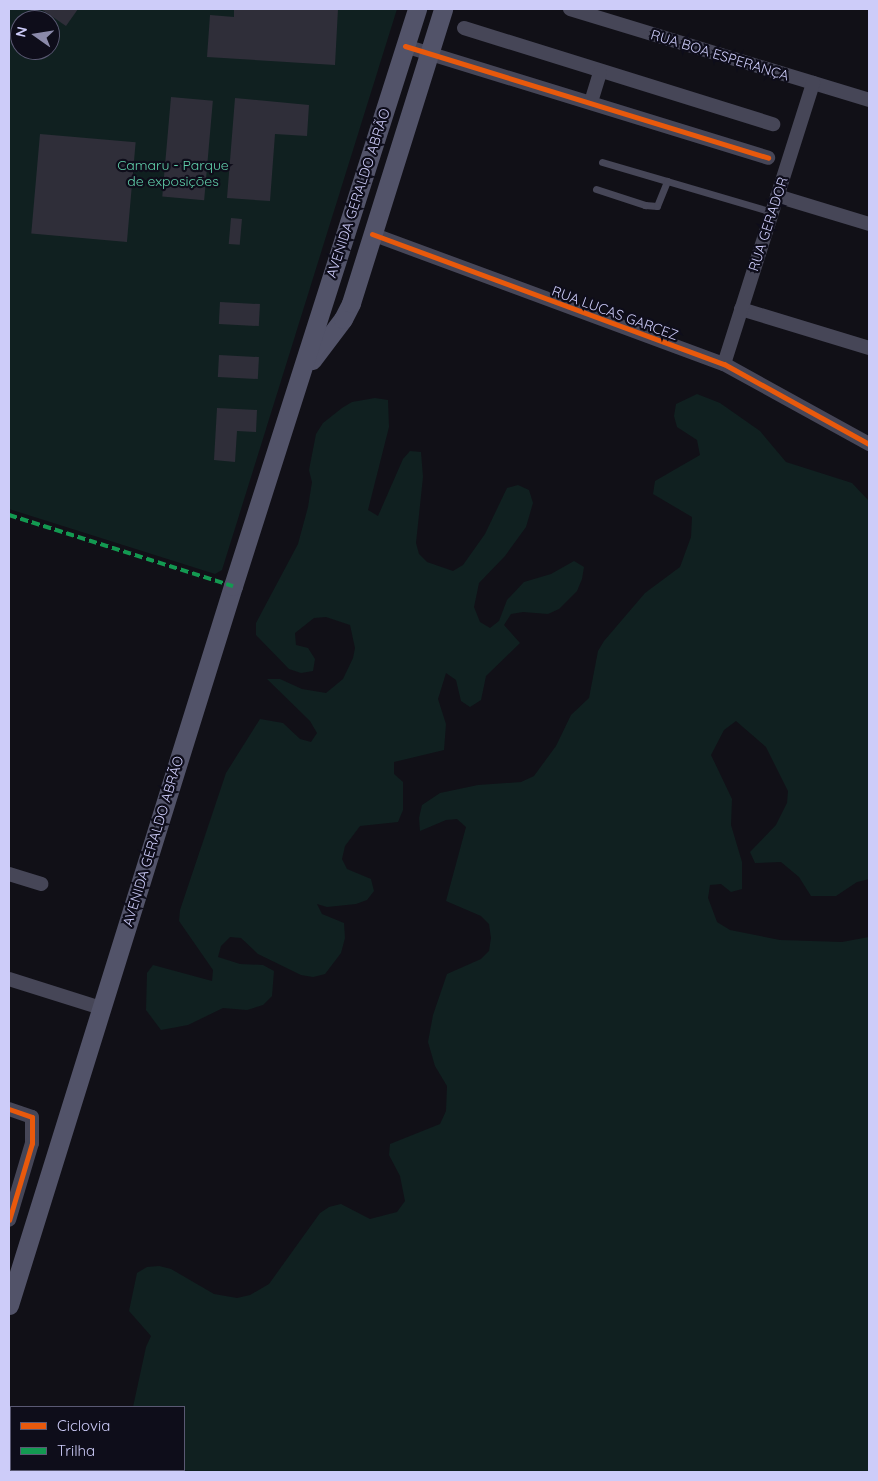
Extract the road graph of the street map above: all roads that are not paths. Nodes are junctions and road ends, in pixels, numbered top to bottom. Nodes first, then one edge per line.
1 (417, 9) edge
2 (443, 9) edge
3 (570, 9) edge
4 (464, 28) dead end
5 (405, 46) junction
6 (430, 52) junction
7 (600, 72) junction
8 (813, 83) junction
9 (869, 100) edge
10 (591, 102) junction
11 (773, 124) dead end
12 (768, 158) dead end
13 (602, 162) dead end
14 (666, 181) junction
15 (596, 189) dead end
16 (777, 196) junction
17 (772, 212) junction
18 (869, 224) edge
19 (372, 234) junction
20 (741, 309) junction
21 (869, 348) edge
22 (724, 364) junction
23 (300, 378) junction
24 (869, 444) edge
25 (9, 874) edge
26 (42, 884) dead end
27 (9, 979) edge
28 (101, 1008) junction
29 (9, 1109) edge
30 (9, 1220) edge
31 (9, 1305) edge

1 - 5 main road, AVENIDA GERALDO ABRÃO
2 - 6 main road, AVENIDA GERALDO ABRÃO
3 - 8 street, RUA BOA ESPERANÇA
4 - 7 street
5 - 6 street
5 - 23 main road, AVENIDA GERALDO ABRÃO
6 - 10 street
6 - 19 main road, AVENIDA GERALDO ABRÃO
7 - 10 street
7 - 11 street
8 - 9 street, RUA BOA ESPERANÇA
8 - 16 street, RUA GERADOR
10 - 12 street
13 - 14 lane
14 - 15 lane
14 - 17 lane
16 - 17 street, RUA GERADOR
16 - 18 street
17 - 20 street, RUA GERADOR
19 - 22 street, RUA LUCAS GARCEZ
19 - 23 main road, AVENIDA GERALDO ABRÃO
20 - 21 street
20 - 22 street, RUA GERADOR
22 - 24 street, RUA LUCAS GARCEZ
23 - 28 main road, AVENIDA GERALDO ABRÃO
25 - 26 street
27 - 28 street
28 - 31 main road, AVENIDA GERALDO ABRÃO
29 - 30 street

